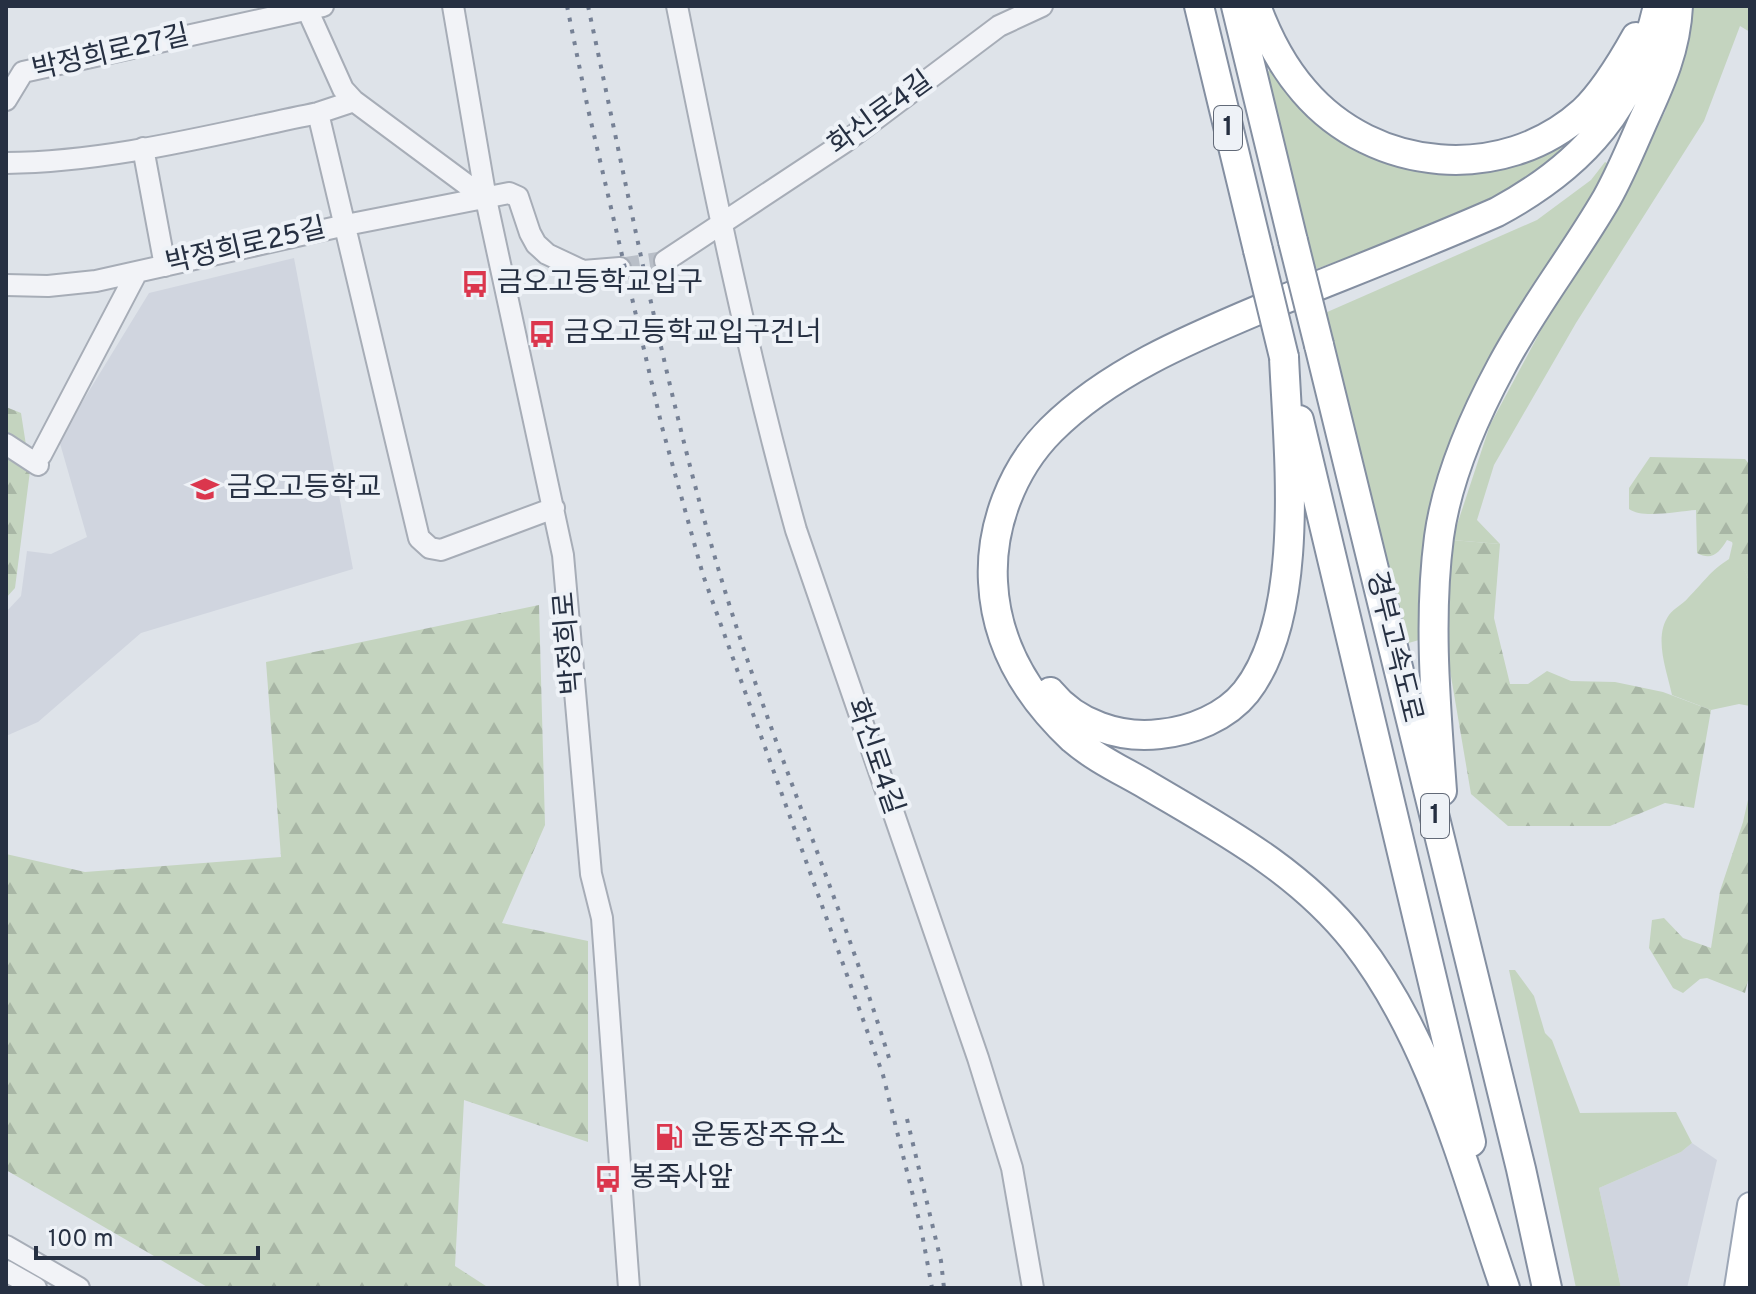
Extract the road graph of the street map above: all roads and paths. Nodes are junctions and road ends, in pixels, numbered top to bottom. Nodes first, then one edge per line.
1 (453, 6) edge
2 (677, 6) edge
3 (1042, 6) edge
4 (1199, 6) edge
5 (1236, 6) edge
6 (1256, 6) edge
7 (1648, 6) edge
8 (1658, 6) edge
9 (1677, 6) edge
10 (315, 8) edge
11 (6, 100) edge
12 (354, 101) junction
13 (318, 113) junction
14 (143, 148) junction
15 (6, 163) edge
16 (486, 199) junction
17 (721, 224) junction
18 (346, 225) junction
19 (665, 261) tunnel mouth
20 (165, 266) junction
21 (620, 268) tunnel mouth
22 (137, 272) junction
23 (6, 285) edge
24 (1284, 357) junction
25 (6, 444) edge
26 (554, 508) junction
27 (1448, 872) junction
28 (1750, 1205) edge
29 (1747, 1237) edge
30 (6, 1246) edge
31 (6, 1271) edge
32 (36, 1288) edge
33 (79, 1288) edge
34 (629, 1288) edge
35 (1033, 1288) edge
36 (1505, 1288) edge
37 (1547, 1288) edge
38 (1737, 1288) edge

1 - 16 street, 박정희로
2 - 17 street, 화신로4길
3 - 17 street, 화신로4길
4 - 24 highway, 경부고속도로 / 1, bridge
5 - 27 highway, 경부고속도로 / 1, bridge
6 - 7 highway
8 - 36 highway
9 - 24 highway
9 - 27 highway
10 - 11 street, 박정희로27길
10 - 12 street
12 - 13 street
12 - 16 street
13 - 14 street
13 - 18 street
14 - 15 street
14 - 20 street
16 - 18 street, 박정희로25길
16 - 21 street
16 - 26 street, 박정희로
17 - 19 street, 화신로4길
17 - 35 street, 화신로4길
18 - 20 street, 박정희로25길
18 - 26 street
20 - 22 street, 박정희로25길
22 - 23 street, 박정희로25길
22 - 25 street
24 - 36 highway, 경부고속도로 / 1
26 - 34 street, 박정희로
27 - 37 highway, 경부고속도로 / 1
28 - 29 main road
29 - 38 main road
30 - 33 street
31 - 32 street

